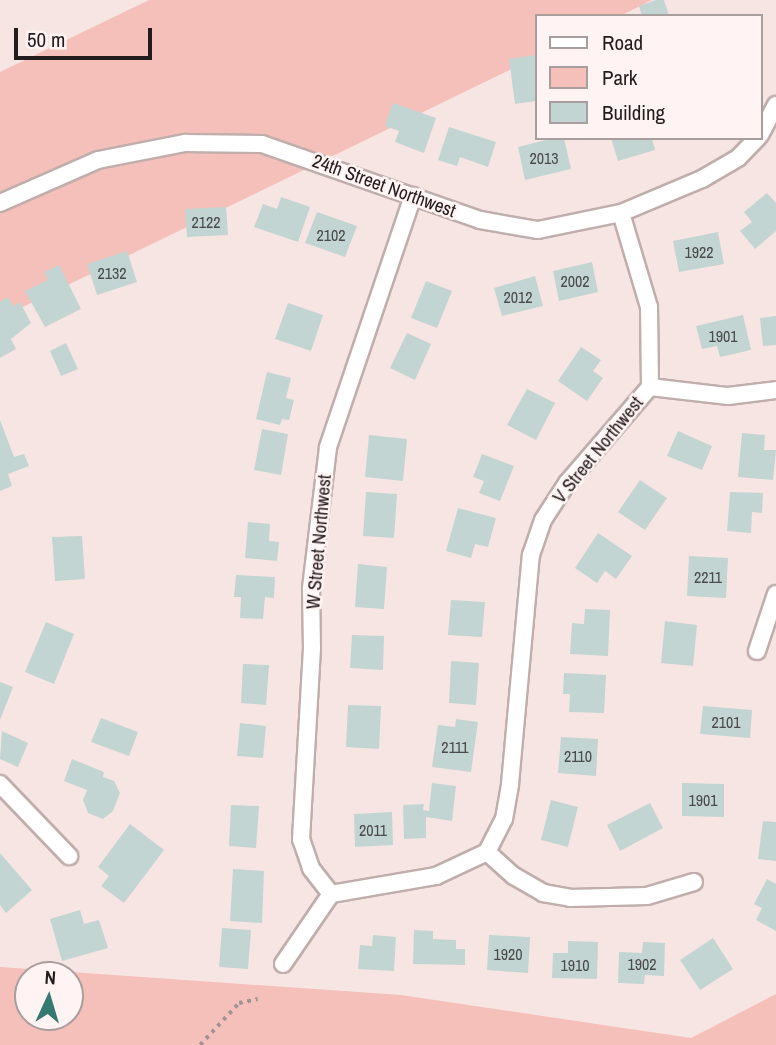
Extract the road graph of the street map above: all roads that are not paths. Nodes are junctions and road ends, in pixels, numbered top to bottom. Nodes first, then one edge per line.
1 (776, 105) edge
2 (762, 131) edge
3 (756, 140) edge
4 (413, 196) junction
5 (0, 203) edge
6 (621, 213) junction
7 (650, 387) junction
8 (776, 390) edge
9 (776, 594) edge
10 (757, 651) dead end
11 (0, 784) edge
12 (487, 852) junction
13 (69, 856) dead end
14 (694, 882) dead end
15 (331, 894) junction
16 (283, 964) dead end

1 - 2 street, 24th Street Northwest
3 - 6 street, 24th Street Northwest
4 - 5 street, 24th Street Northwest
4 - 6 street, 24th Street Northwest
4 - 15 street, W Street Northwest
6 - 7 street, V Street Northwest
7 - 8 street
7 - 12 street, V Street Northwest
9 - 10 street
11 - 13 street
12 - 14 street
12 - 15 street
15 - 16 street

